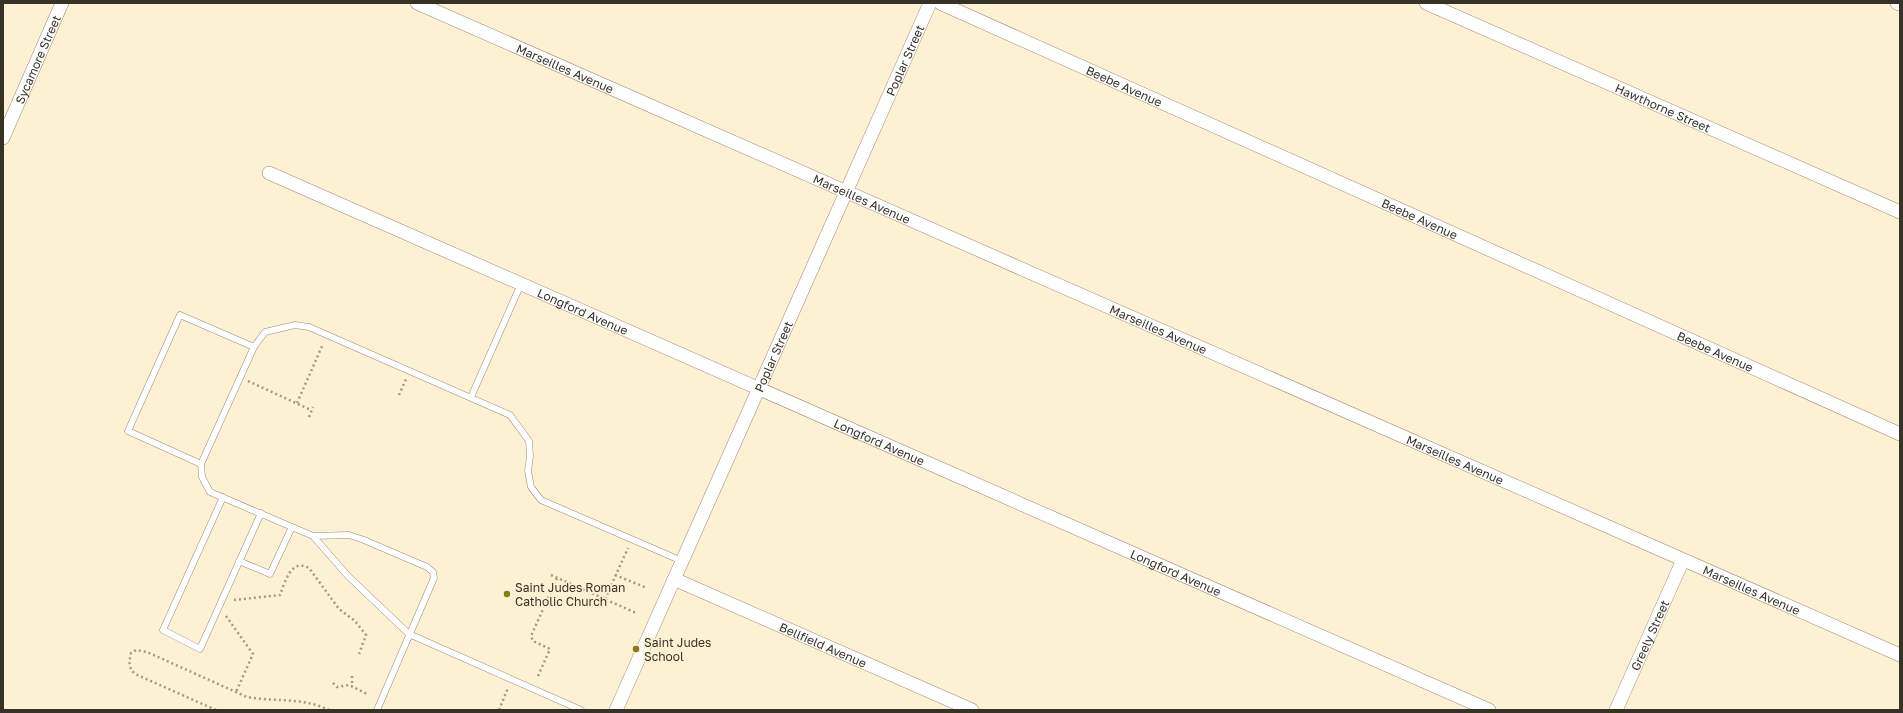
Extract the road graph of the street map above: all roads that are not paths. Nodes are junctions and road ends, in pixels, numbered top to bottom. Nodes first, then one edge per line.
1 (62, 3) edge
2 (417, 3) edge
3 (930, 3) edge
4 (940, 3) edge
5 (1426, 3) edge
6 (3, 138) edge
7 (270, 173) dead end
8 (846, 192) junction
9 (1900, 212) edge
10 (521, 284) junction
11 (254, 347) junction
12 (759, 389) junction
13 (471, 397) junction
14 (1900, 434) edge
15 (202, 464) junction
16 (223, 497) junction
17 (261, 513) junction
18 (292, 527) junction
19 (313, 536) junction
20 (1683, 560) junction
21 (239, 561) junction
22 (682, 561) junction
23 (674, 579) junction
24 (409, 634) junction
25 (1900, 655) edge
26 (377, 710) edge
27 (581, 710) edge
28 (616, 710) edge
29 (972, 710) edge
30 (1489, 710) edge
31 (1616, 710) edge

1 - 6 street, Sycamore Street
2 - 8 street, Marseilles Avenue
3 - 8 street, Poplar Street
4 - 14 street, Beebe Avenue
5 - 9 street, Hawthorne Street
7 - 10 street, Longford Avenue
8 - 12 street, Poplar Street
8 - 20 street, Marseilles Avenue
10 - 12 street, Longford Avenue
10 - 13 lane
11 - 13 lane
11 - 15 lane
11 - 15 lane
12 - 22 street, Poplar Street
12 - 30 street, Longford Avenue
13 - 22 lane
15 - 16 lane
16 - 17 lane
16 - 21 lane
17 - 18 lane
17 - 21 lane
18 - 19 lane
18 - 21 lane
19 - 24 lane
19 - 24 lane
20 - 25 street, Marseilles Avenue
20 - 31 street, Greely Street
22 - 23 street, Poplar Street
23 - 28 street, Poplar Street
23 - 29 street, Bellfield Avenue
24 - 26 lane
24 - 27 lane

